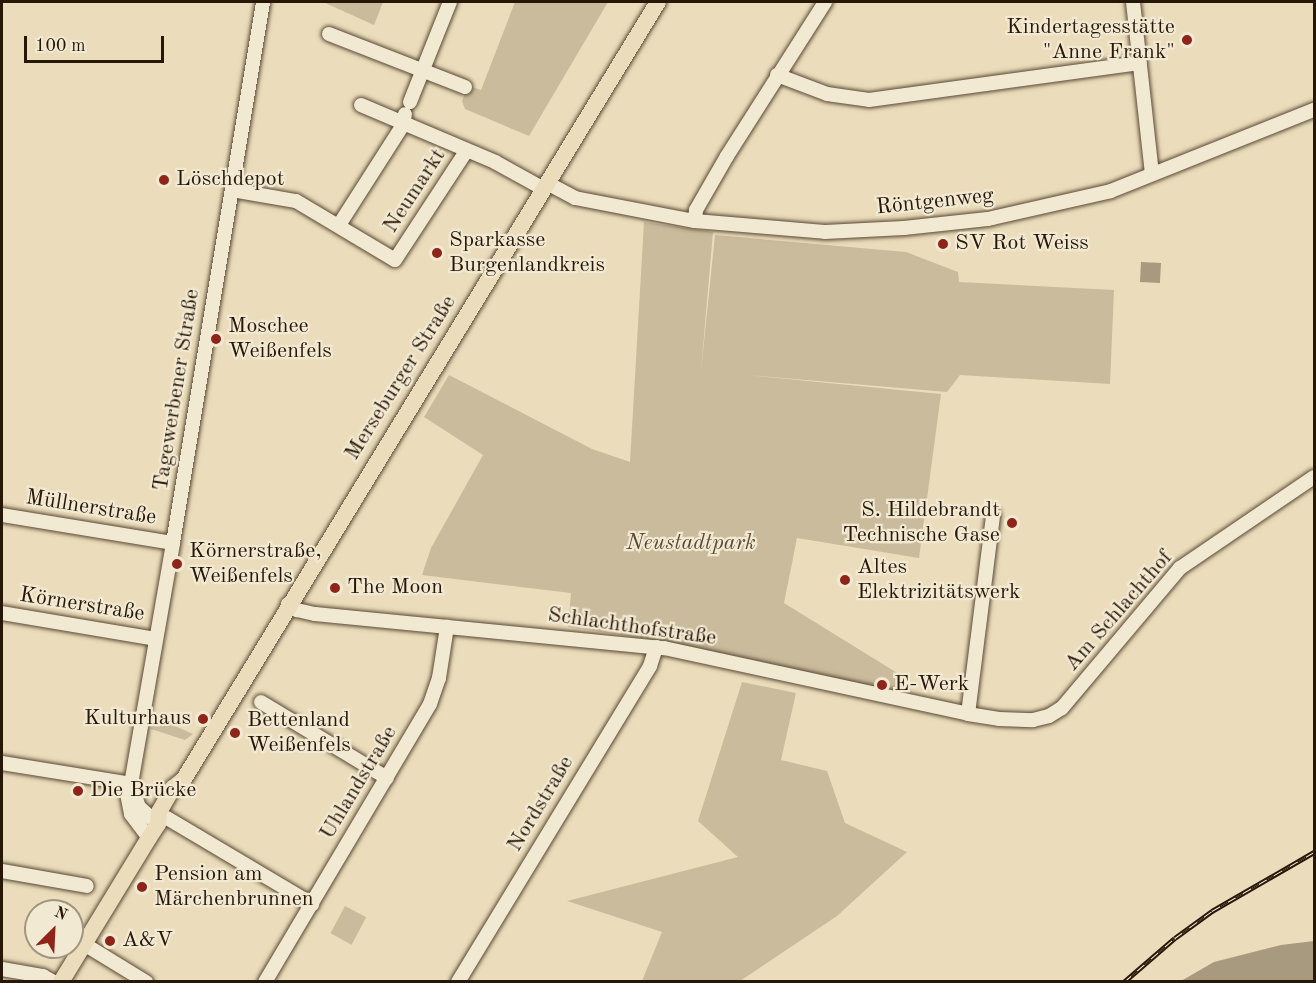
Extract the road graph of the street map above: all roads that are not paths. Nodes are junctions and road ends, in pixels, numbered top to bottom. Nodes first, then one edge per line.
1 (263, 2) edge
2 (450, 2) edge
3 (658, 2) edge
4 (825, 2) edge
5 (1133, 2) edge
6 (330, 34) dead end
7 (1139, 63) junction
8 (423, 71) junction
9 (777, 75) junction
10 (465, 87) dead end
11 (361, 105) dead end
12 (1314, 110) edge
13 (406, 114) junction
14 (467, 150) junction
15 (1152, 174) junction
16 (546, 186) junction
17 (232, 190) junction
18 (695, 221) junction
19 (339, 225) junction
20 (1314, 477) edge
21 (993, 514) dead end
22 (2, 515) edge
23 (173, 543) junction
24 (288, 604) junction
25 (2, 613) edge
26 (447, 627) junction
27 (156, 639) junction
28 (656, 647) junction
29 (261, 702) dead end
30 (968, 714) junction
31 (1012, 720) joint
32 (2, 763) edge
33 (387, 778) junction
34 (131, 784) junction
35 (158, 827) junction
36 (2, 871) edge
37 (87, 886) dead end
38 (312, 904) junction
39 (91, 949) junction
40 (2, 969) edge
41 (54, 981) edge
42 (61, 981) edge
43 (146, 981) edge
44 (265, 981) edge
45 (458, 981) edge

1 - 17 street, Tagewerbener Straße
2 - 8 street, Neumarkt
3 - 16 main road, Merseburger Straße
4 - 9 street
5 - 7 street
6 - 8 street
7 - 9 street
7 - 15 street
8 - 10 street
8 - 13 street, Neumarkt
9 - 18 street
11 - 13 street, Röntgenweg
12 - 15 street, Röntgenweg
13 - 14 street, Röntgenweg
13 - 19 street, Neumarkt
14 - 16 street, Röntgenweg
14 - 19 street, Neumarkt
15 - 18 street, Röntgenweg
16 - 18 street, Röntgenweg
16 - 24 main road, Merseburger Straße
17 - 19 street, Neumarkt
17 - 23 street, Tagewerbener Straße
20 - 31 street, Am Schlachthof
21 - 30 street
22 - 23 street, Müllnerstraße
23 - 27 street, Tagewerbener Straße
24 - 26 street, Schlachthofstraße
24 - 35 main road, Merseburger Straße
25 - 27 street, Körnerstraße
26 - 28 street, Schlachthofstraße
26 - 33 street, Uhlandstraße
27 - 34 street, Tagewerbener Straße
28 - 30 street, Schlachthofstraße
28 - 45 street, Nordstraße
29 - 33 street
30 - 31 street, Schlachthofstraße
32 - 34 street
33 - 38 street, Uhlandstraße
34 - 35 street
35 - 38 street
35 - 39 main road, Merseburger Straße
36 - 37 street
38 - 44 street, Uhlandstraße
39 - 42 main road, Merseburger Straße
39 - 43 street
40 - 41 street

